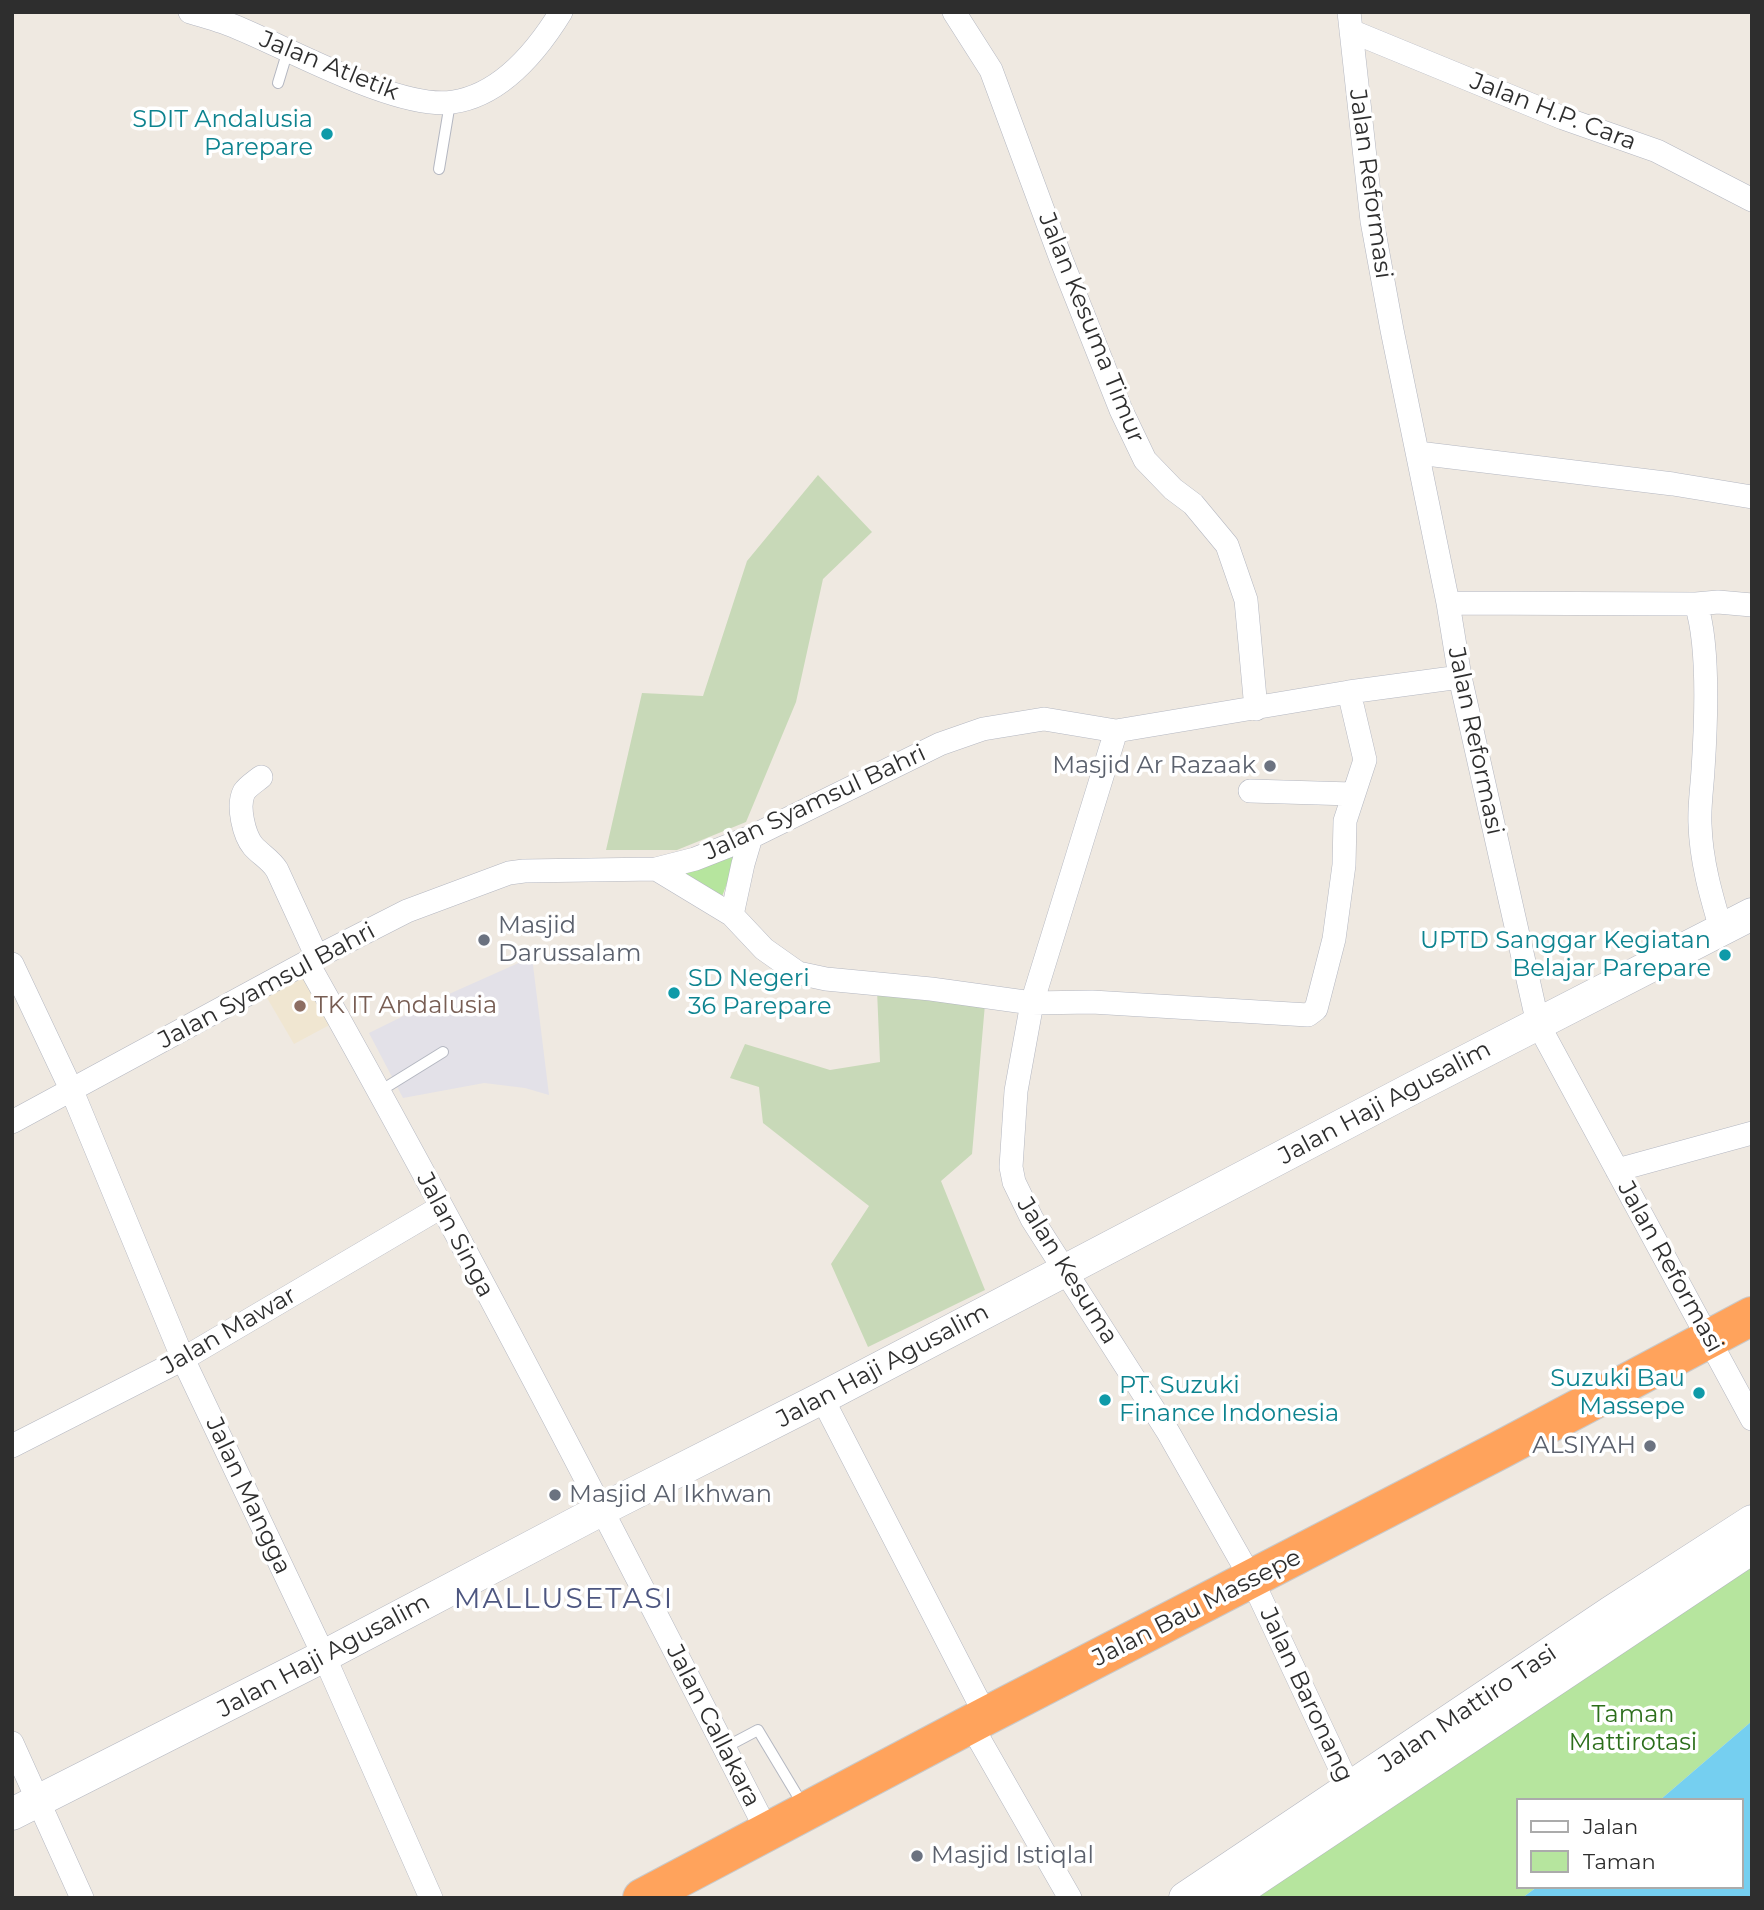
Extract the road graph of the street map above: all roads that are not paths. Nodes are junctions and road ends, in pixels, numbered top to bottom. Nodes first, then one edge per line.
1 (190, 12) edge
2 (561, 12) edge
3 (954, 12) edge
4 (1350, 22) edge
5 (288, 50) junction
6 (278, 83) dead end
7 (450, 103) junction
8 (439, 169) dead end
9 (1752, 200) edge
10 (1418, 453) junction
11 (1752, 497) edge
12 (1448, 603) junction
13 (1696, 604) junction
14 (1752, 605) edge
15 (1460, 677) junction
16 (1349, 692) junction
17 (1256, 709) junction
18 (1116, 731) junction
19 (261, 777) dead end
20 (1250, 791) dead end
21 (1352, 794) junction
22 (751, 837) junction
23 (656, 869) junction
24 (1752, 914) edge
25 (732, 915) junction
26 (1721, 929) junction
27 (312, 959) junction
28 (12, 964) edge
29 (1032, 1003) junction
30 (1538, 1024) junction
31 (443, 1052) dead end
32 (72, 1091) junction
33 (380, 1091) junction
34 (12, 1122) edge
35 (1752, 1133) edge
36 (1617, 1170) junction
37 (440, 1207) junction
38 (1066, 1270) junction
39 (1752, 1316) edge
40 (1709, 1338) junction
41 (183, 1359) junction
42 (822, 1398) junction
43 (1752, 1419) edge
44 (12, 1446) edge
45 (603, 1509) junction
46 (1752, 1521) edge
47 (1752, 1548) edge
48 (1252, 1580) junction
49 (324, 1656) junction
50 (979, 1720) junction
51 (12, 1743) edge
52 (724, 1748) junction
53 (1356, 1798) junction
54 (26, 1808) edge
55 (807, 1811) junction
56 (767, 1831) junction
57 (82, 1898) edge
58 (431, 1898) edge
59 (642, 1898) edge
60 (1070, 1898) edge
61 (1185, 1898) edge
62 (1227, 1898) edge

1 - 5 street, Jalan Atletik
2 - 7 street, Jalan Atletik
3 - 17 street, Jalan Kesuma Timur
4 - 9 street, Jalan H.P. Cara
4 - 10 street, Jalan Reformasi
5 - 6 lane
5 - 7 street, Jalan Atletik
7 - 8 lane
10 - 11 street
10 - 12 street, Jalan Reformasi
12 - 13 street
12 - 15 street, Jalan Reformasi
13 - 14 street
13 - 26 street
15 - 16 street, Jalan Syamsul Bahri
15 - 30 street, Jalan Reformasi
16 - 17 street, Jalan Syamsul Bahri
16 - 21 street
17 - 18 street, Jalan Syamsul Bahri
18 - 22 street, Jalan Syamsul Bahri
18 - 29 street, Jalan Kesuma
19 - 27 street, Jalan Singa
20 - 21 street
21 - 29 street
22 - 23 street, Jalan Syamsul Bahri
22 - 25 street
23 - 25 street
23 - 27 street, Jalan Syamsul Bahri
24 - 26 street, Jalan Haji Agusalim
25 - 29 street
26 - 30 street, Jalan Haji Agusalim
27 - 32 street, Jalan Syamsul Bahri
27 - 33 street, Jalan Singa
28 - 32 street, Jalan Mangga
29 - 38 street, Jalan Kesuma
30 - 36 street, Jalan Reformasi
30 - 38 street, Jalan Haji Agusalim
31 - 33 lane
32 - 34 street, Jalan Syamsul Bahri
32 - 41 street, Jalan Mangga
33 - 37 street, Jalan Singa
35 - 36 street
36 - 40 street, Jalan Reformasi
37 - 41 street, Jalan Mawar
37 - 45 street, Jalan Singa
38 - 42 street, Jalan Haji Agusalim
38 - 48 street, Jalan Kesuma
39 - 40 highway, Jalan Bau Massepe
40 - 43 street, Jalan Reformasi
40 - 48 highway, Jalan Bau Massepe
41 - 44 street, Jalan Mawar
41 - 49 street, Jalan Mangga
42 - 45 street, Jalan Haji Agusalim
42 - 50 street
45 - 49 street, Jalan Haji Agusalim
45 - 52 street, Jalan Callakara
46 - 53 street, Jalan Mattiro Tasi
47 - 53 street, Jalan Mattiro Tasi
48 - 50 highway, Jalan Bau Massepe
48 - 53 street, Jalan Baronang
49 - 54 street, Jalan Haji Agusalim
49 - 58 street, Jalan Mangga
50 - 55 highway, Jalan Bau Massepe
50 - 60 street
51 - 54 street
52 - 55 lane
52 - 56 street, Jalan Callakara
53 - 61 street, Jalan Mattiro Tasi
53 - 62 street, Jalan Mattiro Tasi
54 - 57 street
55 - 56 highway, Jalan Bau Massepe
56 - 59 highway, Jalan Bau Massepe

